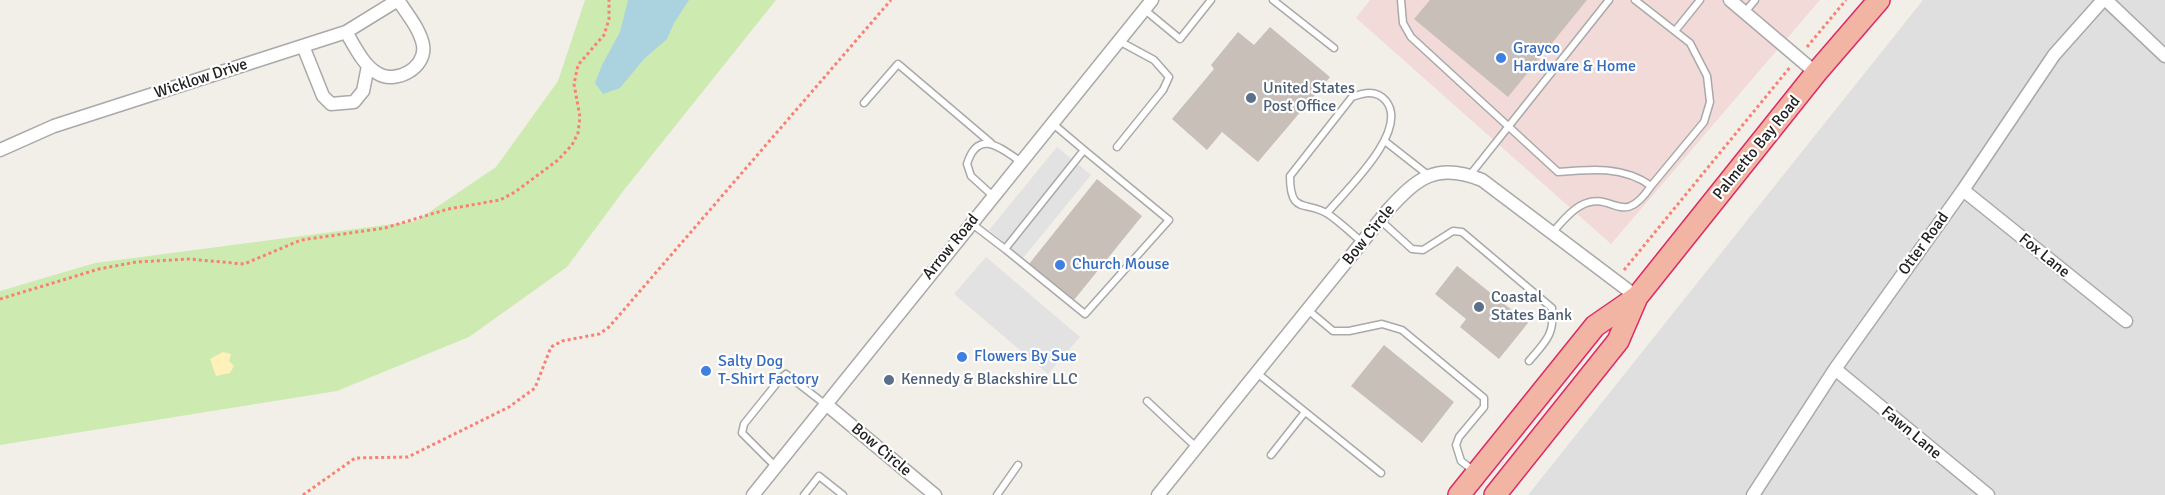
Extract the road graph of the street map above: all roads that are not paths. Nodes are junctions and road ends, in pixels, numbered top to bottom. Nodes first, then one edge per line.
1 (398, 0) edge
2 (1211, 0) edge
3 (1273, 0) edge
4 (1401, 0) edge
5 (1609, 0) edge
6 (1635, 0) edge
7 (1700, 0) edge
8 (1730, 0) edge
9 (1755, 0) edge
10 (1879, 0) edge
11 (2104, 0) edge
12 (1148, 5) edge
13 (1745, 13) junction
14 (346, 32) junction
15 (1675, 32) junction
16 (1119, 41) junction
17 (303, 46) junction
18 (1334, 48) dead end
19 (2165, 56) edge
20 (368, 66) junction
21 (1816, 74) junction
22 (864, 103) dead end
23 (1052, 123) junction
24 (1508, 126) junction
25 (1386, 142) junction
26 (991, 143) junction
27 (1117, 147) dead end
28 (0, 150) edge
29 (1084, 150) junction
30 (1021, 162) junction
31 (1428, 175) junction
32 (1470, 175) junction
33 (1652, 186) junction
34 (1963, 190) junction
35 (993, 196) junction
36 (1327, 213) junction
37 (1380, 220) junction
38 (971, 223) junction
39 (1552, 233) junction
40 (1362, 242) junction
41 (1005, 249) junction
42 (1637, 297) junction
43 (1308, 310) junction
44 (2126, 321) dead end
45 (1529, 362) dead end
46 (1835, 369) junction
47 (1257, 373) junction
48 (1147, 401) dead end
49 (827, 405) junction
50 (1305, 412) junction
51 (1197, 447) junction
52 (1271, 455) dead end
53 (1018, 465) dead end
54 (776, 467) junction
55 (1381, 473) dead end
56 (1476, 473) junction
57 (753, 495) edge
58 (804, 495) edge
59 (843, 495) edge
60 (936, 495) edge
61 (997, 495) edge
62 (1158, 495) edge
63 (1459, 495) edge
64 (1496, 495) edge
65 (1753, 495) edge
66 (1988, 495) edge

1 - 14 street, Wicklow Drive
1 - 20 street, Wicklow Drive
2 - 12 lane
3 - 18 lane
4 - 24 lane
5 - 24 lane
6 - 15 lane
7 - 15 lane
8 - 13 street
9 - 13 lane
10 - 21 highway, Palmetto Bay Road
11 - 19 street
11 - 34 street, Otter Road
12 - 16 street, Arrow Road
13 - 21 street
14 - 17 street, Wicklow Drive
14 - 20 street
15 - 33 lane
16 - 23 street, Arrow Road
16 - 27 lane
17 - 20 street
17 - 28 street, Wicklow Drive
21 - 42 highway, Palmetto Bay Road
22 - 26 lane
23 - 29 lane
23 - 30 street, Arrow Road
24 - 32 lane
24 - 33 lane
25 - 31 lane
25 - 36 lane
25 - 36 lane
26 - 30 lane
26 - 35 lane
29 - 41 lane
29 - 41 lane
30 - 35 street, Arrow Road
31 - 32 street
31 - 37 street, Bow Circle
32 - 39 street
33 - 39 lane
34 - 44 street, Fox Lane
34 - 46 street, Otter Road
35 - 38 street, Arrow Road
36 - 40 lane
37 - 40 street, Bow Circle
37 - 45 lane
38 - 41 lane
38 - 49 street, Arrow Road
39 - 42 street
40 - 43 street, Bow Circle
42 - 56 highway, Palmetto Bay Road
42 - 64 highway, Palmetto Bay Road
43 - 47 street, Bow Circle
43 - 56 lane
46 - 65 street, Otter Road
46 - 66 street, Fawn Lane
47 - 50 lane
47 - 51 street, Bow Circle
48 - 51 lane
49 - 54 street, Arrow Road
49 - 54 lane
49 - 60 street, Bow Circle
50 - 52 lane
50 - 55 lane
51 - 62 street, Bow Circle
53 - 61 lane
54 - 57 street, Arrow Road
56 - 63 highway, Palmetto Bay Road
58 - 59 lane

